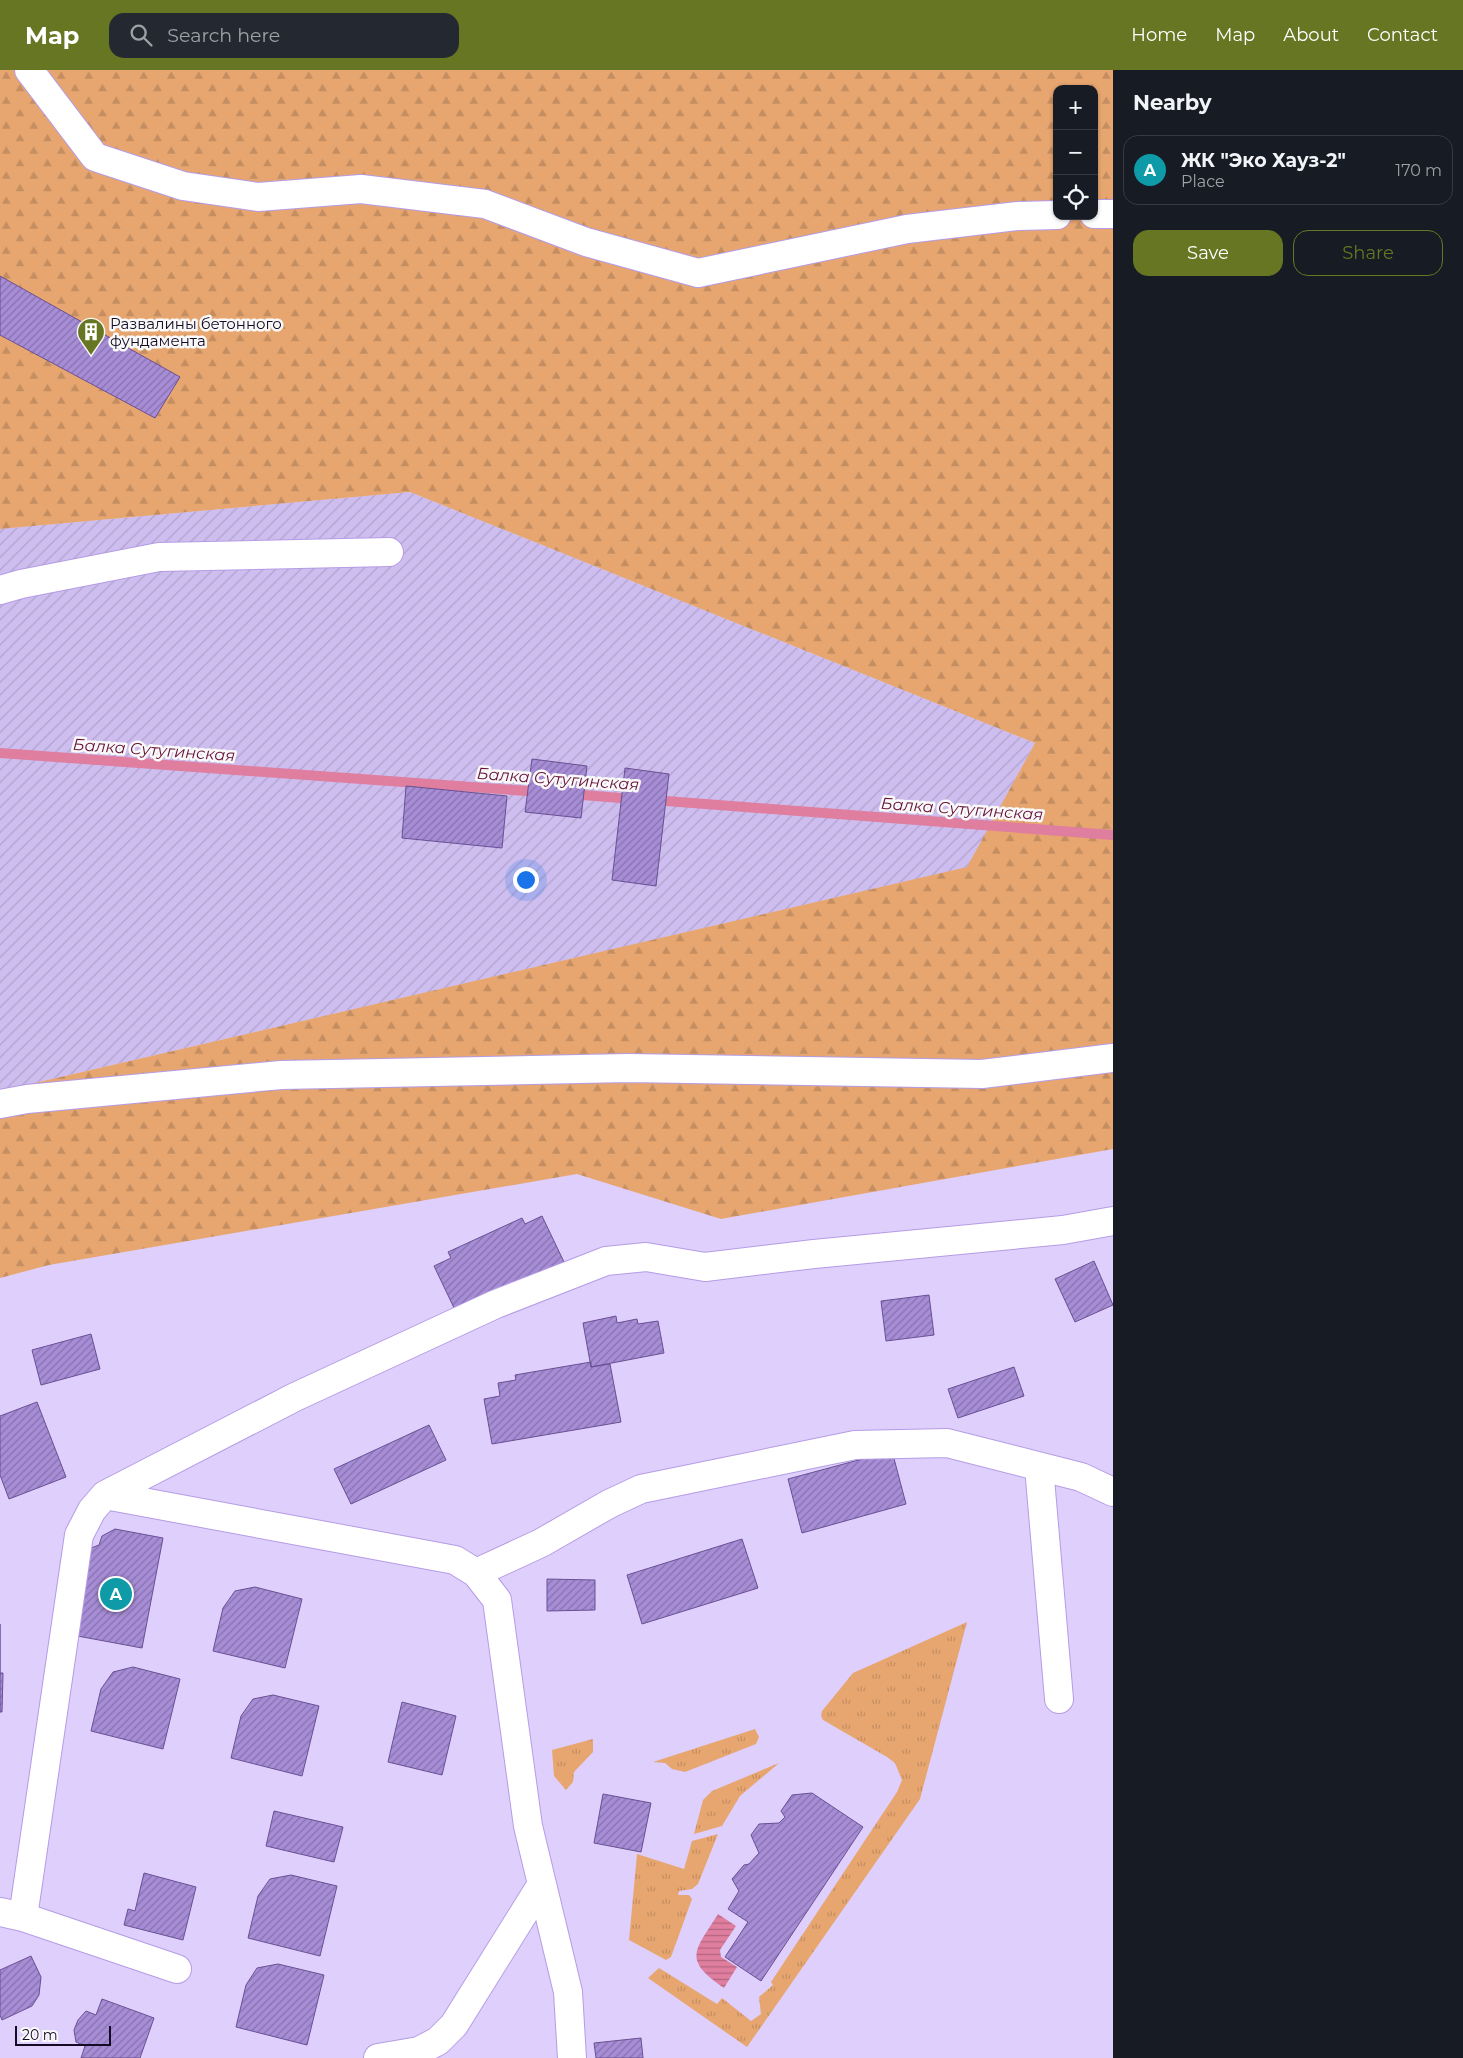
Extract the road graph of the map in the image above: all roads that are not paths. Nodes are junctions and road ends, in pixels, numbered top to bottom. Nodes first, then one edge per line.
1 (29, 70) edge
2 (1098, 214) edge
3 (1113, 214) edge
4 (1053, 215) edge
5 (389, 552) dead end
6 (0, 590) edge
7 (1113, 1058) edge
8 (0, 1104) edge
9 (1113, 1221) edge
10 (1038, 1466) junction
11 (1113, 1492) edge
12 (105, 1495) junction
13 (476, 1573) junction
14 (1059, 1699) dead end
15 (542, 1884) junction
16 (12, 1915) edge
17 (177, 1969) dead end
18 (378, 2058) edge
19 (572, 2058) edge

1 - 4 street
2 - 3 street
5 - 6 street
7 - 8 street
9 - 12 street
10 - 11 street
10 - 13 street
10 - 14 street
12 - 13 street
12 - 16 street
13 - 15 street
15 - 18 street
15 - 19 street
16 - 17 street

